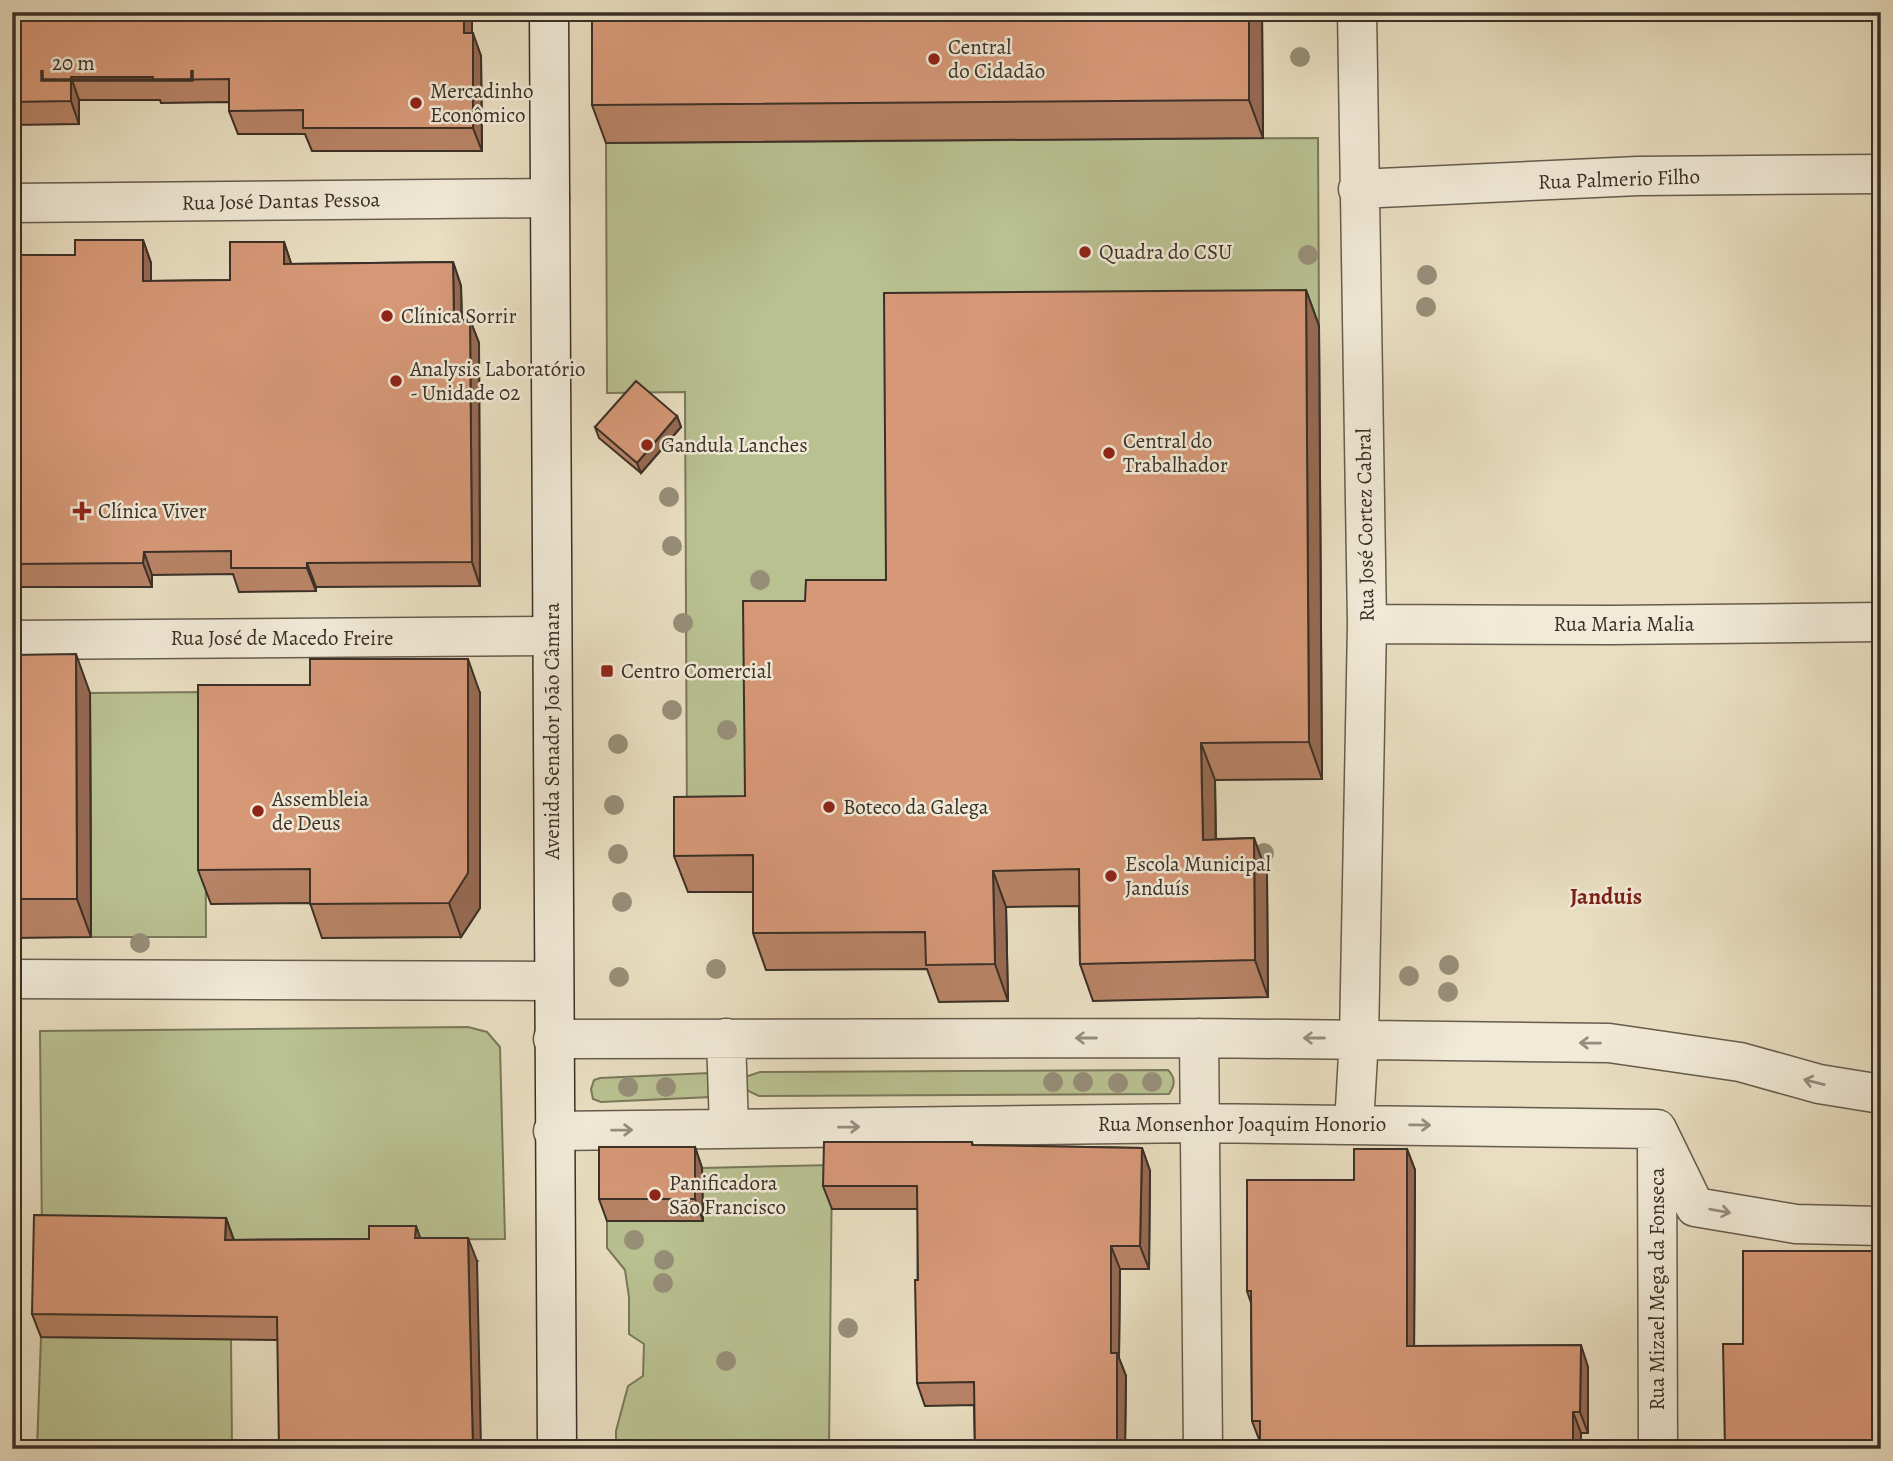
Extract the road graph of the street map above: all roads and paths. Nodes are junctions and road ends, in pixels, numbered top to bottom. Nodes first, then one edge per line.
1 (549, 12) edge
2 (1357, 12) edge
3 (1881, 174) edge
4 (1358, 189) junction
5 (550, 198) junction
6 (12, 203) edge
7 (1881, 622) edge
8 (1367, 624) junction
9 (552, 636) junction
10 (12, 640) edge
11 (12, 979) edge
12 (553, 981) junction
13 (726, 1038) junction
14 (1199, 1038) junction
15 (553, 1039) junction
16 (1359, 1039) junction
17 (1881, 1094) edge
18 (1200, 1123) junction
19 (1354, 1124) junction
20 (729, 1128) junction
21 (1657, 1129) junction
22 (553, 1131) junction
23 (1881, 1226) edge
24 (557, 1449) edge
25 (1203, 1449) edge
26 (1658, 1449) edge

1 - 5 street, Avenida Senador João Câmara
2 - 4 street, Rua José Cortez Cabral
3 - 4 street, Rua Palmerio Filho
4 - 8 street, Rua José Cortez Cabral
5 - 6 street, Rua José Dantas Pessoa
5 - 9 street, Avenida Senador João Câmara
7 - 8 street, Rua Maria Malia
8 - 16 street, Rua José Cortez Cabral
9 - 10 street, Rua José de Macedo Freire
9 - 12 street, Avenida Senador João Câmara
11 - 12 street
12 - 15 street, Avenida Senador João Câmara
14 -> 13 street
13 - 15 street
13 - 20 street
16 -> 14 street
14 - 18 street
15 - 22 street, Avenida Senador João Câmara
17 -> 16 street
16 - 19 street, Rua José Cortez Cabral
18 - 19 street, Rua Monsenhor Joaquim Honorio
20 -> 18 street, Rua Monsenhor Joaquim Honorio
18 - 25 street
19 -> 21 street, Rua Monsenhor Joaquim Honorio
22 -> 20 street, Rua Monsenhor Joaquim Honorio
21 -> 23 street
21 - 26 street, Rua Mizael Mega da Fonseca
22 - 24 street, Avenida Senador João Câmara

